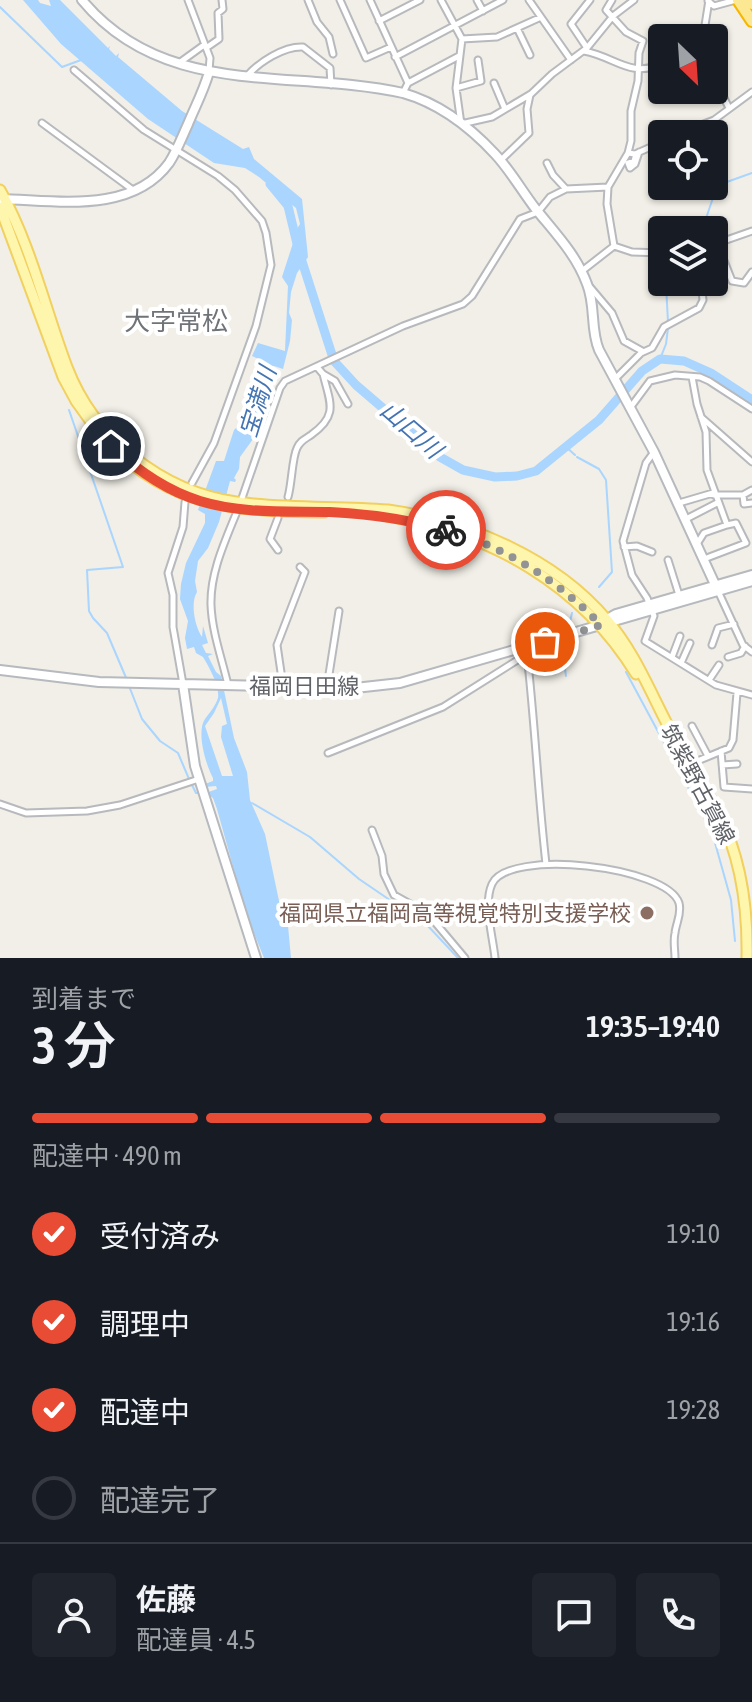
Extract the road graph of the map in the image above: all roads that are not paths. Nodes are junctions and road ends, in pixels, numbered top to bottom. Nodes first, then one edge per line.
1 (82, 0) edge
2 (188, 0) edge
3 (222, 0) edge
4 (308, 0) edge
5 (340, 0) edge
6 (370, 0) edge
7 (420, 0) edge
8 (441, 0) edge
9 (477, 0) edge
10 (503, 0) edge
11 (529, 0) edge
12 (590, 0) edge
13 (612, 0) edge
14 (634, 0) edge
15 (708, 0) edge
16 (737, 0) edge
17 (483, 11) junction
18 (613, 16) junction
19 (539, 18) junction
20 (379, 21) junction
21 (752, 21) edge
22 (705, 24) edge
23 (455, 25) junction
24 (517, 28) junction
25 (462, 39) junction
26 (205, 46) junction
27 (391, 47) junction
28 (585, 50) junction
29 (333, 54) dead end
30 (530, 55) dead end
31 (460, 56) junction
32 (395, 57) junction
33 (478, 60) dead end
34 (571, 60) junction
35 (178, 64) junction
36 (74, 70) dead end
37 (638, 70) junction
38 (648, 70) edge
39 (209, 72) junction
40 (246, 77) junction
41 (408, 83) junction
42 (494, 83) dead end
43 (331, 85) junction
44 (456, 88) junction
45 (752, 92) edge
46 (403, 93) junction
47 (531, 94) junction
48 (727, 104) edge
49 (729, 108) junction
50 (505, 109) junction
51 (714, 120) edge
52 (42, 123) dead end
53 (461, 124) junction
54 (177, 148) junction
55 (648, 148) edge
56 (628, 153) junction
57 (501, 160) junction
58 (547, 163) dead end
59 (608, 187) junction
60 (566, 189) junction
61 (133, 190) junction
62 (1, 199) edge
63 (538, 212) junction
64 (752, 231) edge
65 (728, 240) edge
66 (614, 246) junction
67 (648, 253) edge
68 (582, 271) junction
69 (728, 272) edge
70 (752, 272) edge
71 (588, 286) junction
72 (703, 296) edge
73 (643, 352) junction
74 (317, 366) junction
75 (323, 374) junction
76 (692, 377) junction
77 (616, 381) junction
78 (348, 404) dead end
79 (630, 406) junction
80 (752, 409) edge
81 (700, 416) junction
82 (654, 452) junction
83 (752, 462) edge
84 (192, 483) dead end
85 (752, 490) edge
86 (714, 494) junction
87 (743, 495) junction
88 (288, 497) dead end
89 (185, 502) dead end
90 (717, 503) junction
91 (752, 503) edge
92 (678, 504) junction
93 (237, 505) junction
94 (278, 518) dead end
95 (685, 519) junction
96 (727, 525) junction
97 (697, 545) junction
98 (624, 547) junction
99 (278, 550) dead end
100 (652, 552) dead end
101 (704, 559) junction
102 (668, 560) dead end
103 (300, 567) dead end
104 (751, 582) edge
105 (717, 588) junction
106 (679, 595) junction
107 (651, 606) junction
108 (339, 611) dead end
109 (605, 622) junction
110 (734, 624) junction
111 (680, 636) dead end
112 (690, 643) dead end
113 (712, 645) dead end
114 (745, 646) junction
115 (527, 651) junction
116 (752, 652) edge
117 (672, 657) junction
118 (728, 657) dead end
119 (681, 663) junction
120 (719, 665) dead end
121 (0, 670) edge
122 (709, 680) junction
123 (185, 684) junction
124 (227, 685) junction
125 (283, 686) junction
126 (327, 687) junction
127 (737, 693) junction
128 (752, 695) edge
129 (692, 726) dead end
130 (721, 751) junction
131 (328, 753) dead end
132 (708, 756) junction
133 (690, 764) junction
134 (737, 764) dead end
135 (722, 765) junction
136 (199, 779) junction
137 (752, 789) edge
138 (0, 804) edge
139 (372, 830) dead end
140 (546, 864) junction
141 (256, 958) edge
142 (465, 958) edge
143 (495, 958) edge
144 (675, 958) edge
145 (745, 958) edge

1 - 35 street
2 - 26 street
3 - 26 street
4 - 29 street
5 - 27 street
6 - 20 street
7 - 20 street
8 - 23 street
9 - 17 street
10 - 17 street
11 - 19 street
12 - 28 street
13 - 18 street
14 - 18 street
15 - 16 street
15 - 22 street
16 - 21 highway
17 - 23 street
18 - 28 street
18 - 37 street
19 - 24 street
19 - 34 street
20 - 27 street
23 - 25 street
23 - 32 street
24 - 25 street
24 - 30 street
25 - 31 street
26 - 35 street
26 - 39 street
27 - 32 street
28 - 34 street
28 - 37 street
31 - 41 street
31 - 44 street
32 - 41 street
33 - 44 street
34 - 47 street
35 - 39 street
36 - 54 street
37 - 38 street
37 - 56 street
39 - 40 street
39 - 54 street
40 - 43 street
40 - 43 street
41 - 46 street
42 - 50 street
43 - 46 street
44 - 53 street
45 - 49 street
46 - 53 street
47 - 50 street
47 - 57 street
48 - 49 street
49 - 51 street
50 - 53 street
52 - 61 street
53 - 57 street
54 - 61 street
54 - 84 street
55 - 56 street
56 - 59 street
57 - 63 street
58 - 60 street
59 - 60 street
59 - 66 street
60 - 63 street
61 - 62 street
62 - 93 main road
63 - 68 street
63 - 74 street
64 - 65 street
66 - 67 street
66 - 68 street
68 - 71 street
69 - 70 street
71 - 73 street
71 - 77 street
72 - 73 street
73 - 77 street
74 - 75 street
74 - 93 street
75 - 78 street
75 - 88 street
76 - 79 street
76 - 80 street
76 - 81 street
77 - 79 street
79 - 82 street
81 - 83 street
81 - 86 street
82 - 92 street
82 - 98 street
85 - 87 street
86 - 87 street
86 - 90 street
86 - 92 street
87 - 91 street
89 - 123 street
90 - 95 street
90 - 96 street
92 - 95 street
93 - 109 main road
93 - 124 street
94 - 99 street
95 - 97 street
96 - 97 street
96 - 101 street
97 - 101 street
98 - 100 street
98 - 107 street
101 - 105 street
102 - 106 street
103 - 125 street
104 - 105 street, 福岡日田線
105 - 106 street, 福岡日田線
105 - 107 street, 福岡日田線
105 - 110 street
106 - 107 street, 福岡日田線
107 - 109 street, 福岡日田線
107 - 117 street
108 - 126 street
109 - 115 street, 福岡日田線
109 - 133 main road, 筑紫野古賀線
109 - 145 main road, 筑紫野古賀線
110 - 113 street
110 - 114 street
111 - 117 street
112 - 119 street
114 - 116 street
114 - 118 street
115 - 126 street, 福岡日田線
115 - 131 street
115 - 140 street
117 - 119 street
119 - 122 street
120 - 122 street
121 - 123 street, 福岡日田線
122 - 127 street
123 - 124 street, 福岡日田線
123 - 136 street
124 - 125 street, 福岡日田線
125 - 126 street, 福岡日田線
127 - 128 street
127 - 130 street
129 - 132 street
130 - 132 street
130 - 135 street
132 - 133 street
133 - 145 main road, 筑紫野古賀線
134 - 135 street
135 - 137 street
136 - 138 street
136 - 141 street
139 - 142 street
140 - 143 street
140 - 144 street

